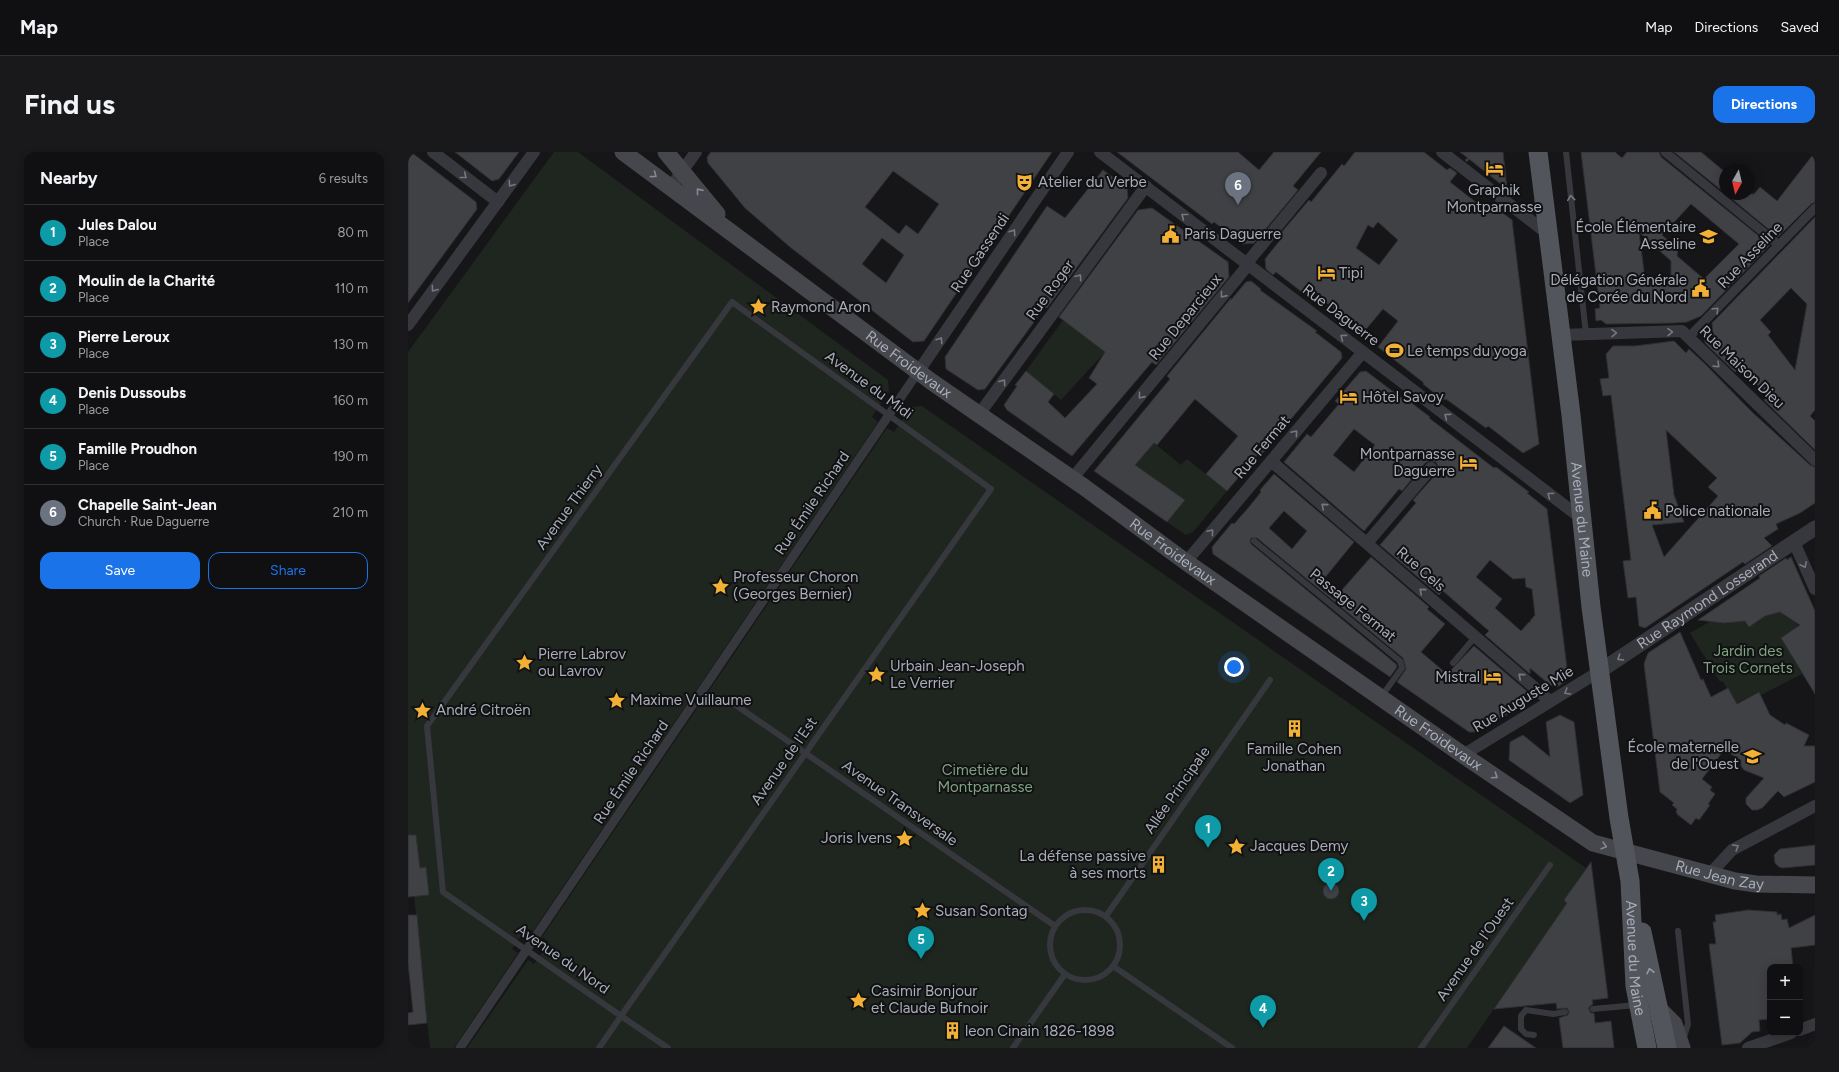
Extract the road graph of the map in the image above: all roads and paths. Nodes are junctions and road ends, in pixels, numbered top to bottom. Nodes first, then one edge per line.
1 (434, 152) edge
2 (534, 152) edge
3 (623, 152) edge
4 (666, 152) edge
5 (696, 152) edge
6 (1068, 152) edge
7 (1100, 152) edge
8 (1442, 152) edge
9 (1538, 152) edge
10 (1566, 152) edge
11 (1665, 152) edge
12 (682, 171) junction
13 (1321, 173) dead end
14 (1146, 186) junction
15 (670, 188) junction
16 (498, 202) junction
17 (1815, 208) edge
18 (732, 232) junction
19 (1548, 234) junction
20 (1779, 245) junction
21 (1247, 265) junction
22 (732, 302) joint
23 (408, 325) edge
24 (1586, 334) junction
25 (1561, 335) junction
26 (1689, 338) junction
27 (1363, 352) junction
28 (918, 372) junction
29 (980, 413) junction
30 (889, 415) junction
31 (1815, 460) edge
32 (1271, 461) junction
33 (1431, 468) dead end
34 (1072, 479) junction
35 (991, 489) joint
36 (1581, 518) junction
37 (1815, 528) edge
38 (1254, 541) dead end
39 (1794, 542) junction
40 (1367, 543) junction
41 (1186, 562) junction
42 (1815, 589) edge
43 (1475, 637) junction
44 (1453, 663) dead end
45 (1600, 671) junction
46 (1270, 680) dead end
47 (1381, 698) junction
48 (730, 701) dead end
49 (1550, 701) junction
50 (806, 753) junction
51 (1462, 755) junction
52 (1815, 806) edge
53 (1626, 851) junction
54 (1550, 865) dead end
55 (1709, 875) junction
56 (1631, 885) junction
57 (1815, 885) edge
58 (443, 892) joint
59 (1106, 916) junction
60 (1055, 926) junction
61 (1678, 931) dead end
62 (527, 950) junction
63 (1113, 966) junction
64 (1065, 974) junction
65 (1639, 1004) junction
66 (1594, 1009) dead end
67 (1565, 1012) dead end
68 (621, 1016) junction
69 (1815, 1024) edge
70 (1803, 1029) edge
71 (1534, 1035) dead end
72 (1782, 1036) edge
73 (1644, 1042) edge
74 (1676, 1047) edge
75 (460, 1048) edge
76 (599, 1048) edge
77 (668, 1048) edge
78 (1013, 1048) edge
79 (1232, 1048) edge
80 (1421, 1048) edge
81 (1748, 1048) edge

1 -> 16 street
2 -> 16 street
3 -> 15 main road, Rue Froidevaux
4 - 12 main road, Rue Froidevaux
5 - 12 street
28 -> 6 street, Rue Gassendi
7 - 14 street, Rue Daguerre
8 - 19 street
9 - 19 main road, Avenue du Maine
24 -> 10 lane
11 - 20 street
12 - 15 street
18 -> 12 main road, Rue Froidevaux
13 - 21 street, Rue Deparcieux
21 -> 14 street, Rue Daguerre
29 -> 14 street, Rue Roger
15 - 18 main road, Rue Froidevaux
16 -> 23 street
17 - 20 street, Rue Asseline
18 - 28 main road, Rue Froidevaux
19 - 25 main road, Avenue du Maine
26 -> 20 street, Rue Asseline
27 -> 21 street, Rue Daguerre
21 -> 34 street, Rue Deparcieux
22 - 30 lane, Avenue du Midi
22 - 58 lane, Avenue Thierry
24 - 25 street, Rue Maison Dieu
24 -> 26 street, Rue Maison Dieu
25 - 36 main road, Avenue du Maine
26 -> 31 street, Rue Maison Dieu
32 -> 27 street, Rue Fermat
36 -> 27 street, Rue Daguerre
28 - 29 main road, Rue Froidevaux
28 - 30 street, Rue Émile Richard
29 - 34 main road, Rue Froidevaux
30 - 35 lane, Avenue du Midi
30 - 62 street, Rue Émile Richard
40 -> 32 street, Rue Cels
41 -> 32 street, Rue Fermat
33 - 40 street
34 - 41 main road, Rue Froidevaux
35 - 50 lane, Avenue de l'Est
36 - 45 main road, Avenue du Maine
37 - 39 street, Rue Raymond Losserand
38 - 47 lane, Passage Fermat
39 -> 42 street
39 -> 45 street, Rue Raymond Losserand
43 -> 40 street, Rue Cels
41 - 47 main road, Rue Froidevaux
43 - 44 lane
49 -> 43 street, Rue Cels
45 -> 49 street, Rue Auguste Mie
45 - 53 main road, Avenue du Maine
46 - 59 lane, Allée Principale
47 - 51 main road, Rue Froidevaux
48 - 50 lane, Avenue Transversale
49 - 51 street, Rue Auguste Mie
50 - 60 lane, Avenue Transversale
50 - 68 lane, Avenue de l'Est
51 -> 53 main road, Rue Froidevaux
55 -> 52 street
53 - 55 main road, Rue Jean Zay
53 - 56 main road, Avenue du Maine
54 - 80 lane, Avenue de l'Ouest
55 - 57 main road, Rue Jean Zay
56 - 65 main road, Avenue du Maine
74 -> 56 main road, Avenue du Maine
58 - 62 lane, Avenue du Nord
59 - 60 lane
59 - 63 lane
60 - 64 lane
61 - 74 lane, Avenue du Maine
62 - 68 lane, Avenue du Nord
62 - 75 street, Rue Émile Richard
63 - 64 lane
63 - 79 lane
64 - 78 lane
65 - 66 lane
65 - 73 main road, Avenue du Maine
67 - 71 lane
68 - 76 lane, Avenue de l'Est
68 - 77 lane, Avenue du Nord
69 - 70 street
72 - 81 street

